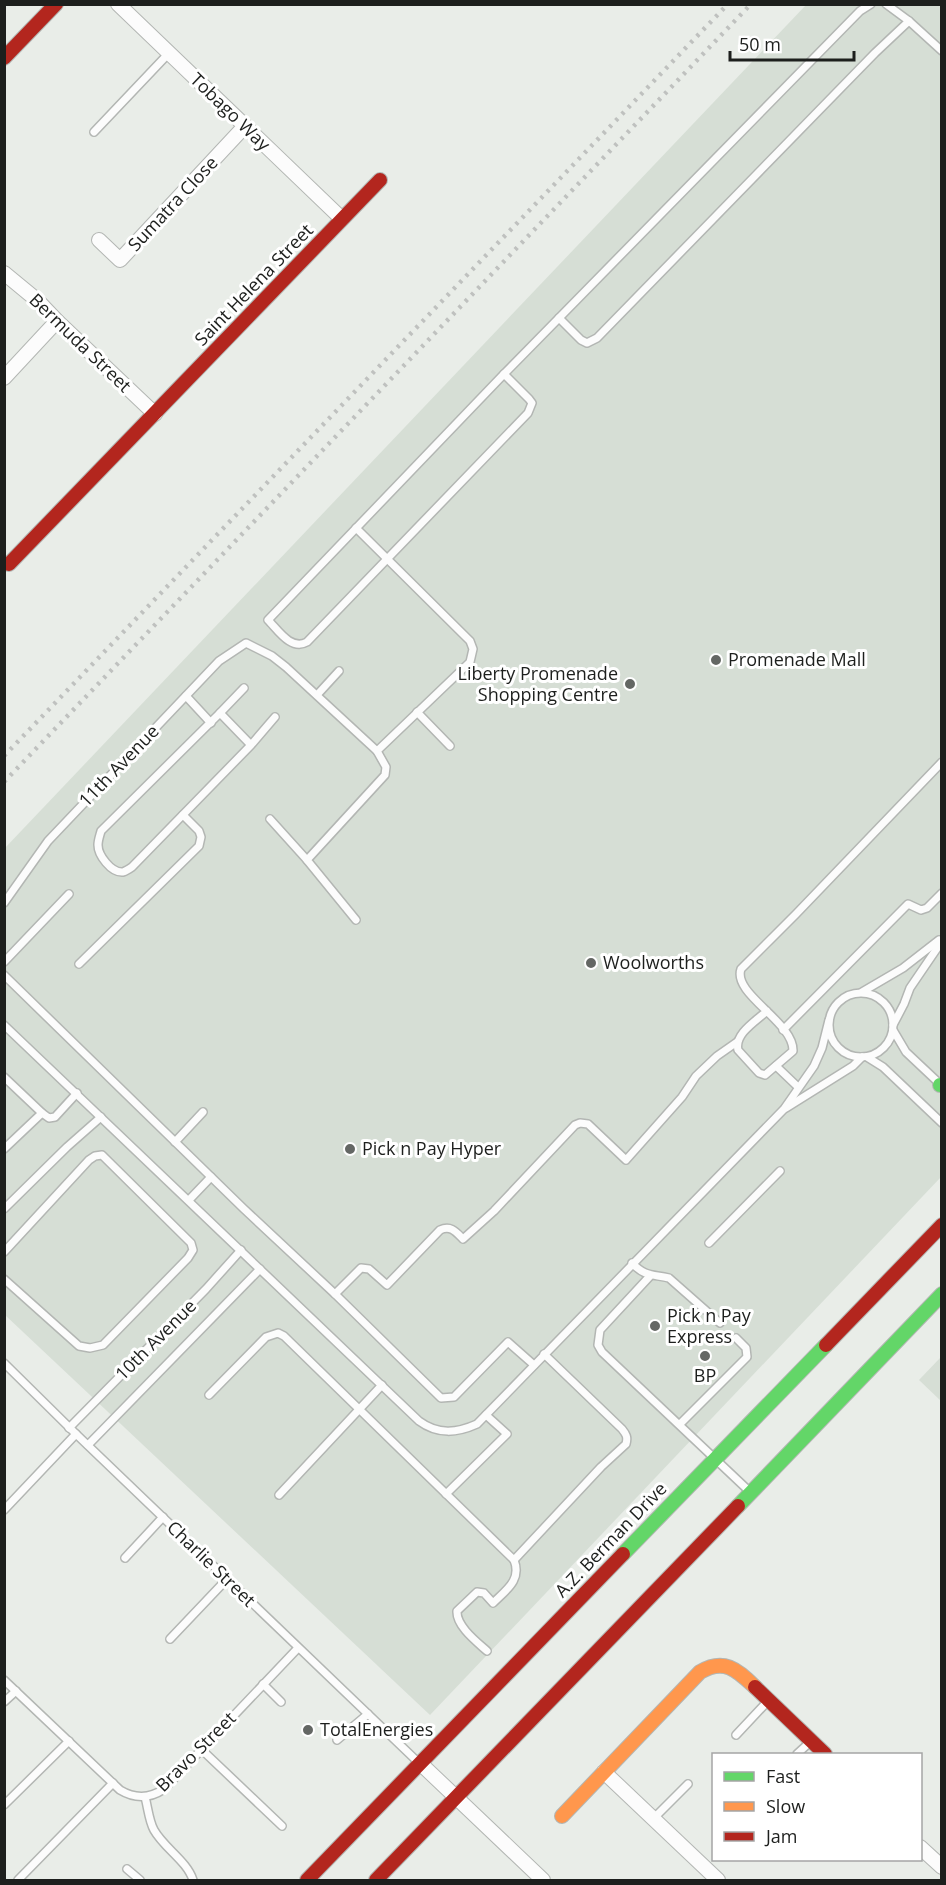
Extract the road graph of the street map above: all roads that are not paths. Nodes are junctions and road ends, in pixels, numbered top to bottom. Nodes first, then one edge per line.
1 (56, 4) edge
2 (118, 4) edge
3 (871, 4) edge
4 (886, 4) edge
5 (909, 21) junction
6 (942, 51) edge
7 (169, 53) junction
8 (4, 58) edge
9 (245, 126) junction
10 (94, 132) dead end
11 (380, 180) dead end
12 (342, 219) junction
13 (99, 240) dead end
14 (4, 273) edge
15 (559, 318) junction
16 (57, 321) junction
17 (504, 374) junction
18 (4, 378) edge
19 (155, 414) junction
20 (356, 528) junction
21 (389, 558) junction
22 (9, 564) dead end
23 (339, 671) dead end
24 (244, 688) dead end
25 (186, 696) junction
26 (317, 696) junction
27 (417, 712) junction
28 (220, 713) junction
29 (275, 717) dead end
30 (211, 723) junction
31 (251, 745) junction
32 (450, 746) dead end
33 (377, 752) junction
34 (942, 762) edge
35 (183, 815) junction
36 (270, 819) dead end
37 (307, 860) junction
38 (942, 893) edge
39 (69, 894) dead end
40 (4, 903) edge
41 (356, 920) dead end
42 (942, 939) edge
43 (4, 962) edge
44 (79, 964) dead end
45 (4, 975) edge
46 (862, 992) junction
47 (767, 1011) junction
48 (829, 1020) junction
49 (4, 1024) edge
50 (893, 1027) junction
51 (783, 1030) junction
52 (736, 1042) junction
53 (865, 1057) junction
54 (776, 1066) junction
55 (4, 1077) edge
56 (941, 1086) edge
57 (798, 1087) junction
58 (77, 1093) junction
59 (784, 1109) junction
60 (202, 1112) dead end
61 (42, 1113) junction
62 (101, 1117) junction
63 (942, 1123) edge
64 (175, 1142) junction
65 (4, 1149) edge
66 (780, 1171) dead end
67 (211, 1177) junction
68 (189, 1200) junction
69 (4, 1209) edge
70 (942, 1225) edge
71 (709, 1243) dead end
72 (241, 1250) junction
73 (4, 1252) edge
74 (632, 1263) junction
75 (260, 1269) junction
76 (650, 1276) junction
77 (4, 1279) edge
78 (334, 1293) junction
79 (942, 1294) edge
80 (720, 1323) dead end
81 (736, 1338) dead end
82 (544, 1354) junction
83 (4, 1363) edge
84 (534, 1365) junction
85 (382, 1385) junction
86 (209, 1395) dead end
87 (360, 1410) junction
88 (486, 1415) junction
89 (680, 1424) junction
90 (69, 1428) junction
91 (76, 1434) junction
92 (88, 1445) junction
93 (716, 1458) junction
94 (750, 1492) junction
95 (446, 1494) junction
96 (279, 1495) dead end
97 (4, 1510) edge
98 (163, 1517) junction
99 (125, 1558) dead end
100 (514, 1560) junction
101 (227, 1579) junction
102 (170, 1639) dead end
103 (298, 1648) junction
104 (487, 1651) dead end
105 (4, 1680) edge
106 (263, 1684) junction
107 (16, 1691) junction
108 (769, 1701) junction
109 (4, 1702) edge
110 (281, 1702) dead end
111 (368, 1714) junction
112 (736, 1735) dead end
113 (337, 1740) dead end
114 (69, 1741) junction
115 (810, 1741) junction
116 (201, 1749) junction
117 (799, 1753) edge
118 (823, 1753) edge
119 (420, 1763) junction
120 (604, 1772) junction
121 (113, 1784) junction
122 (688, 1784) dead end
123 (146, 1797) junction
124 (457, 1798) junction
125 (4, 1804) edge
126 (562, 1816) dead end
127 (653, 1819) junction
128 (282, 1826) dead end
129 (922, 1848) edge
130 (942, 1867) edge
131 (127, 1869) dead end
132 (18, 1881) edge
133 (140, 1881) edge
134 (193, 1881) edge
135 (307, 1881) edge
136 (376, 1881) edge
137 (543, 1881) edge
138 (718, 1881) edge

1 - 8 main road
2 - 7 street, Tobago Way
3 - 15 lane
4 - 5 lane
5 - 6 lane
5 - 15 lane
7 - 9 street, Tobago Way
7 - 10 lane
9 - 12 street, Tobago Way
9 - 13 street, Sumatra Close
11 - 12 main road, Saint Helena Street
12 - 19 main road, Saint Helena Street
14 - 16 street, Bermuda Street
15 - 17 lane
16 - 18 street
16 - 19 street, Bermuda Street
17 - 20 lane
17 - 21 lane
19 - 22 main road, Saint Helena Street
20 - 21 lane
20 - 21 lane
21 - 27 lane
23 - 26 lane
24 - 28 lane
25 - 26 lane, 11th Avenue
25 - 30 lane
25 - 40 lane, 11th Avenue
26 - 33 lane
27 - 32 lane
27 - 33 lane
28 - 30 lane
28 - 31 lane
29 - 31 lane
30 - 35 lane
31 - 35 lane
33 - 37 lane
34 - 47 lane
35 - 44 lane
36 - 37 lane
37 - 41 lane
38 - 51 lane
39 - 43 lane
42 - 46 lane
42 - 50 lane
45 - 64 lane
46 - 48 lane
46 - 50 lane
47 - 51 lane
47 - 52 lane
48 - 53 lane
48 - 57 lane
49 - 58 lane
50 - 53 lane
50 - 56 lane
51 - 54 lane
52 - 54 lane
52 - 78 lane
53 - 59 lane
53 - 63 lane
54 - 57 lane
55 - 61 lane
57 - 59 lane
58 - 61 lane
58 - 62 lane
59 - 74 lane
60 - 64 lane
61 - 65 lane
62 - 68 lane
62 - 69 lane
64 - 67 lane
66 - 71 lane
67 - 68 lane
67 - 78 lane
68 - 72 lane
70 - 93 main road, A.Z. Berman Drive
72 - 75 lane
72 - 90 lane, 10th Avenue
73 - 77 lane
74 - 76 lane
74 - 82 lane
75 - 85 lane
75 - 92 lane, 10th Avenue
76 - 80 lane
76 - 89 lane
78 - 84 lane
79 - 94 main road
81 - 89 lane
82 - 84 lane
82 - 100 lane
83 - 90 lane, Charlie Street
84 - 88 lane
85 - 87 lane
85 - 88 lane
86 - 87 lane
87 - 95 lane
87 - 96 lane
88 - 95 lane
89 - 93 lane
90 - 91 lane, Charlie Street
91 - 92 lane, Charlie Street
91 - 97 lane
92 - 98 lane, Charlie Street
93 - 94 lane
93 - 119 main road, A.Z. Berman Drive
94 - 124 main road
95 - 100 lane
98 - 99 lane
98 - 101 lane, Charlie Street
100 - 104 lane
101 - 102 lane
101 - 103 lane, Charlie Street
103 - 106 lane, Bravo Street
103 - 111 lane, Charlie Street
105 - 107 lane, Bravo Street
106 - 110 lane
106 - 116 lane, Bravo Street
107 - 109 lane
107 - 114 lane, Bravo Street
108 - 112 lane
108 - 115 main road
108 - 120 main road
111 - 113 lane
111 - 119 lane, Charlie Street
114 - 121 lane, Bravo Street
114 - 125 lane
115 - 117 lane
115 - 118 main road
116 - 123 lane, Bravo Street
116 - 128 lane
119 - 124 street
119 - 135 main road, A.Z. Berman Drive
120 - 126 main road
120 - 127 street
121 - 123 lane, Bravo Street
121 - 132 lane
122 - 127 lane
123 - 134 lane
124 - 136 main road
124 - 137 street
127 - 138 street
129 - 130 street
131 - 133 lane

